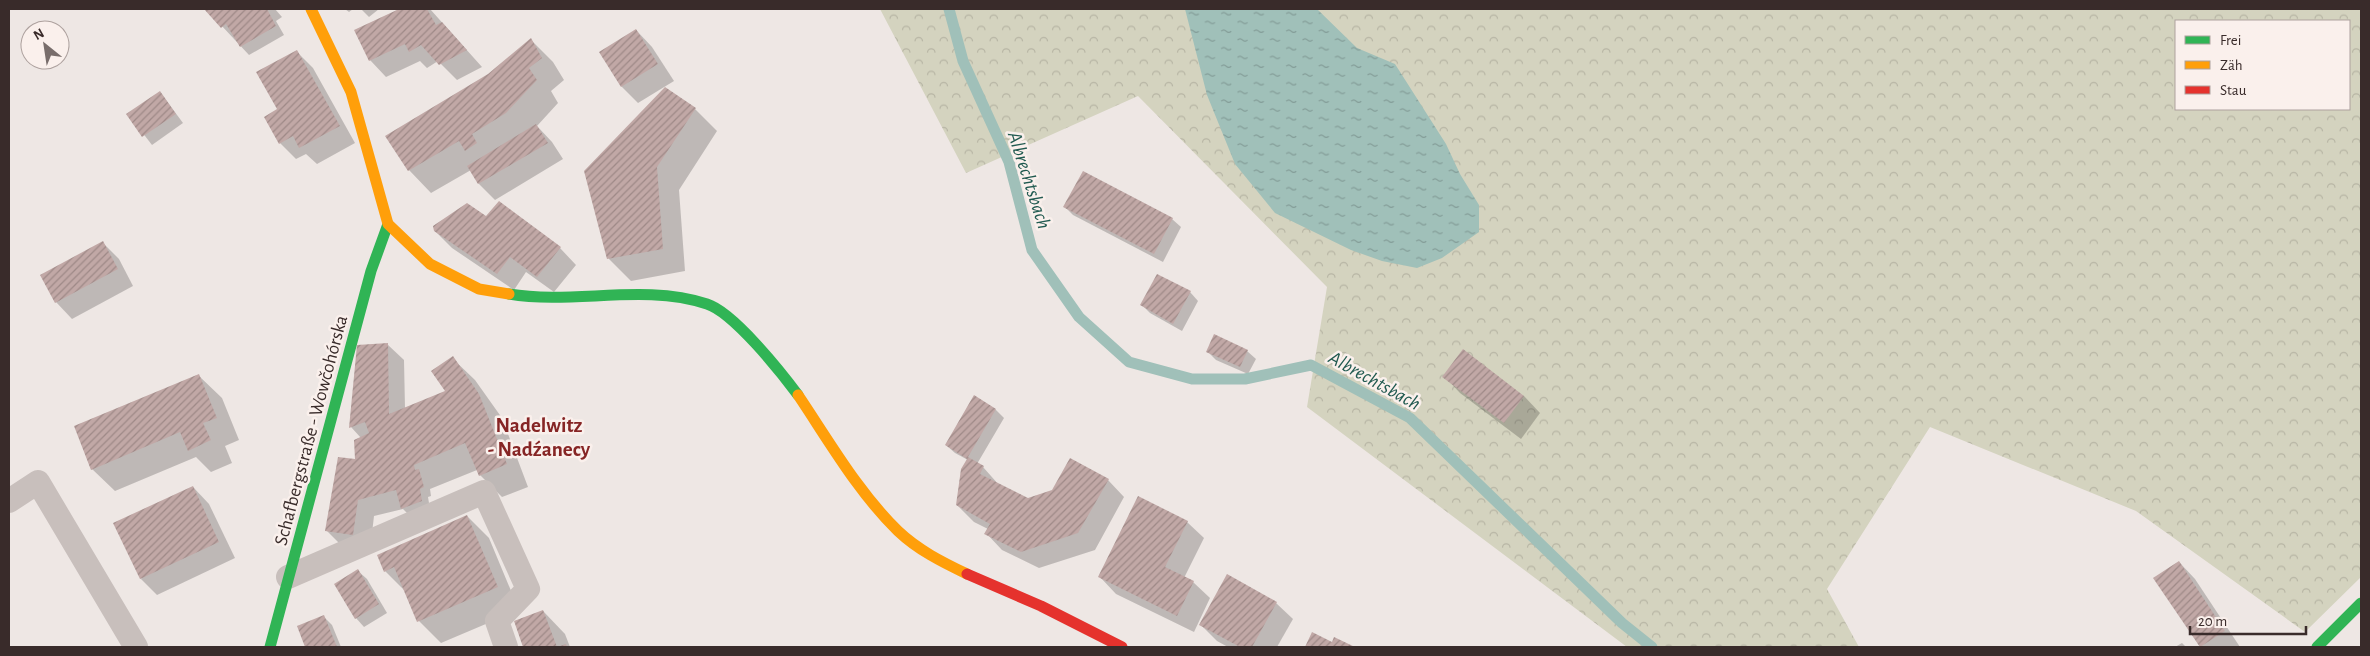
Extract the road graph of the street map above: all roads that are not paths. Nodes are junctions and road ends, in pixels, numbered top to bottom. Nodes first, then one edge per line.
1 (311, 9) edge
2 (388, 224) junction
3 (9, 501) edge
4 (288, 578) junction
5 (2361, 603) edge
6 (2320, 644) edge
7 (136, 647) edge
8 (270, 647) edge
9 (506, 647) edge
10 (1122, 647) edge

1 - 2 street
2 - 4 street, Schafbergstraße - Wowčohórska
2 - 10 street
3 - 7 lane
4 - 8 street, Schafbergstraße - Wowčohórska
4 - 9 lane
5 - 6 street

